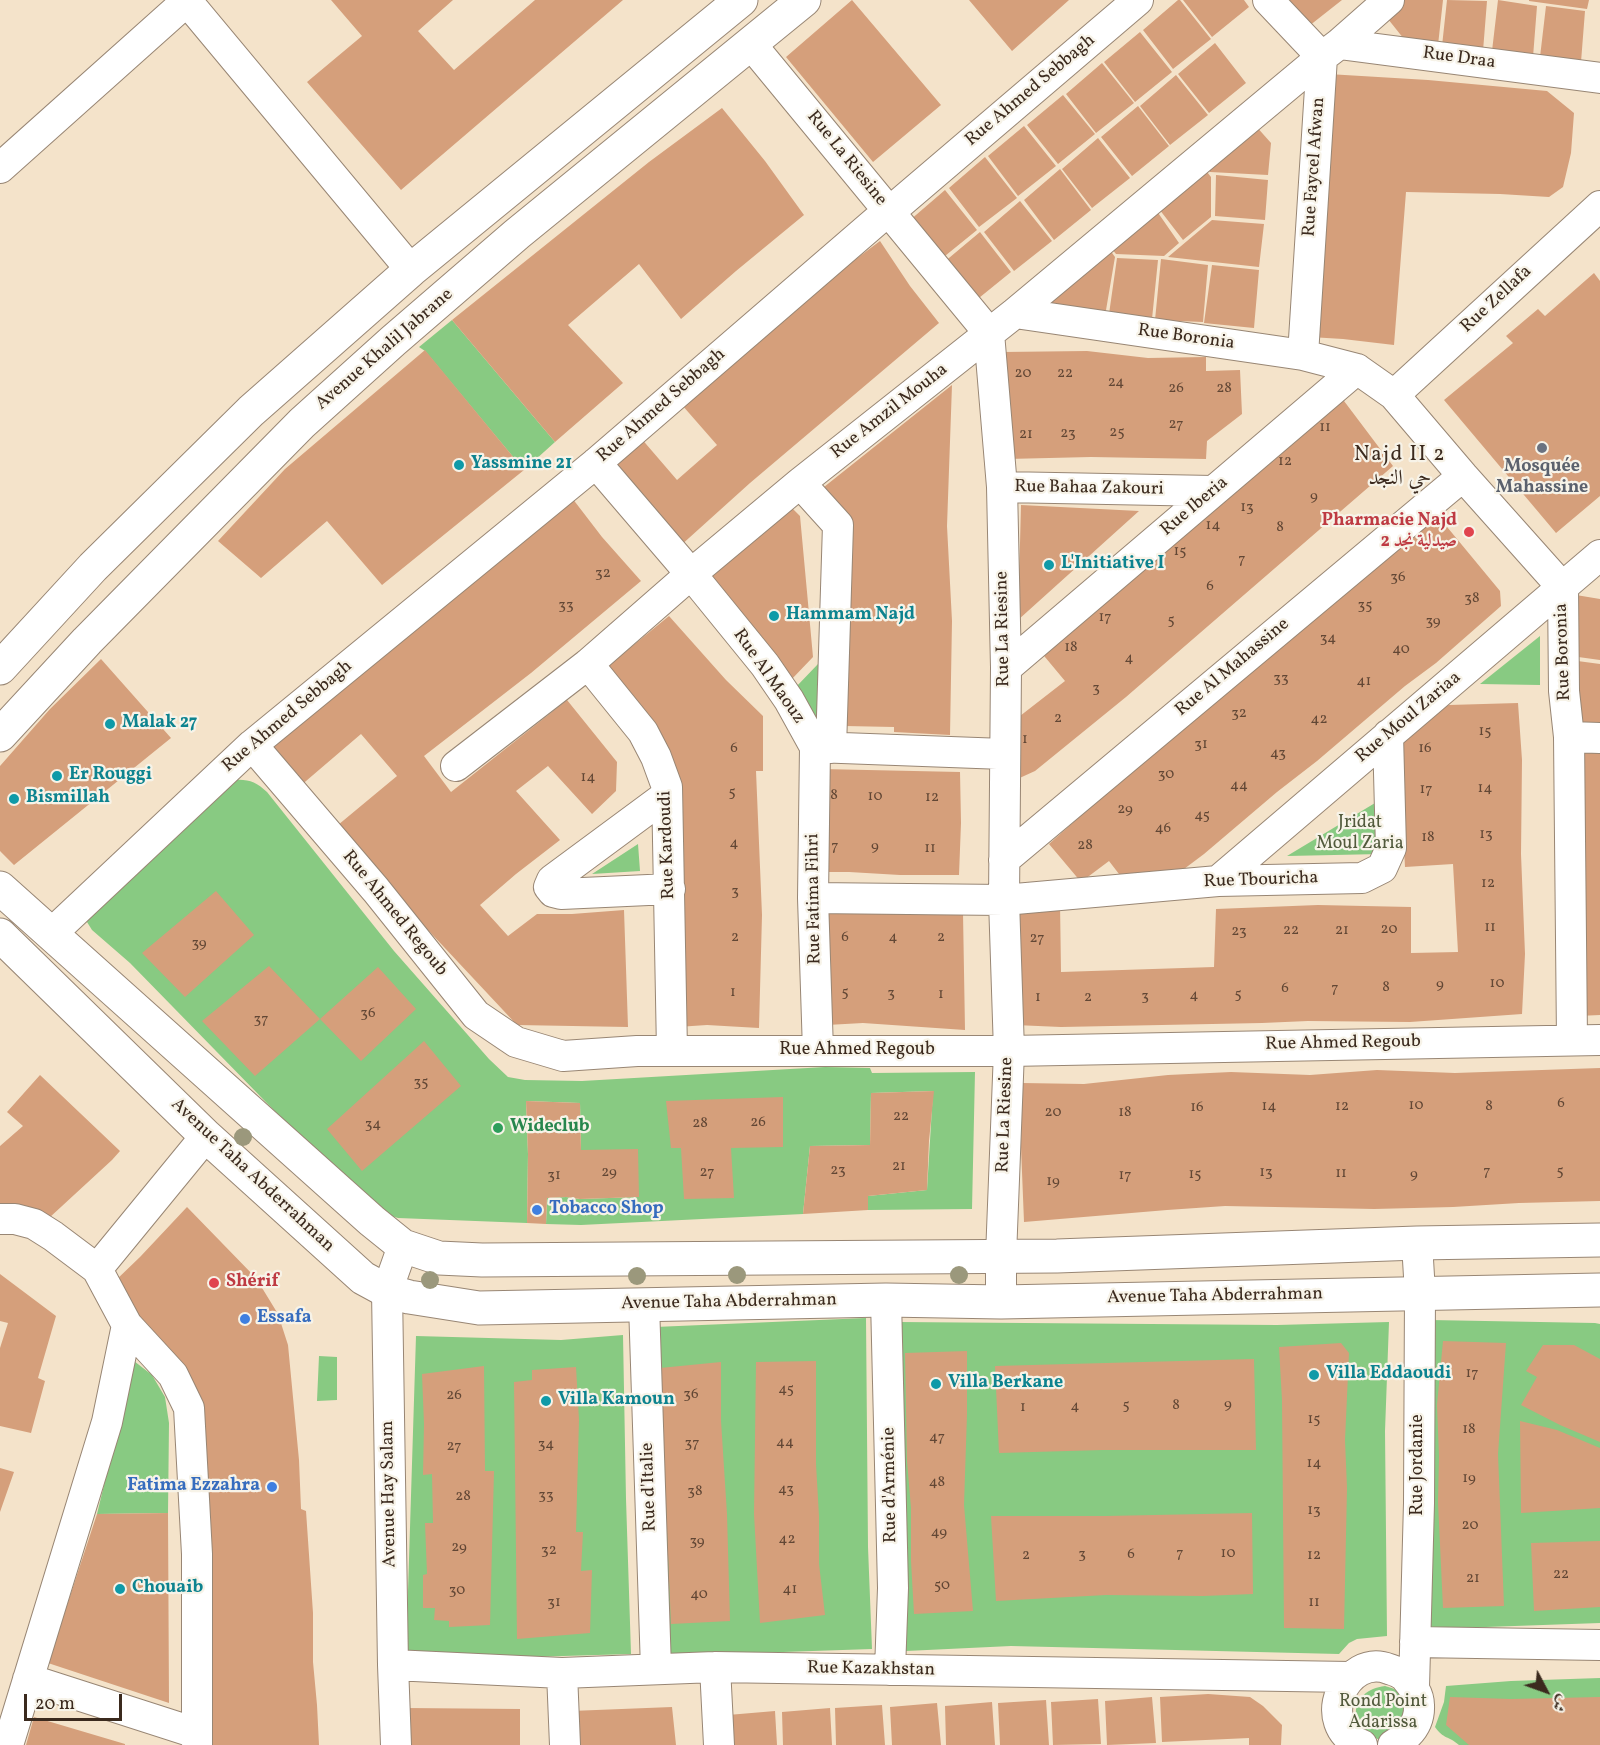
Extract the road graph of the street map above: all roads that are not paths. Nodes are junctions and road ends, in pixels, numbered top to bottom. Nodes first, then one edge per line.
1 (187, 0) edge
2 (741, 0) edge
3 (804, 0) edge
4 (1138, 0) edge
5 (1268, 0) edge
6 (1389, 0) edge
7 (750, 42) junction
8 (1330, 50) junction
9 (1600, 78) edge
10 (0, 168) edge
11 (1600, 206) edge
12 (888, 211) junction
13 (411, 270) junction
14 (1015, 314) junction
15 (989, 333) junction
16 (1303, 355) junction
17 (1357, 369) junction
18 (1394, 395) junction
19 (596, 463) junction
20 (1463, 476) junction
21 (800, 483) junction
22 (1002, 487) junction
23 (1213, 491) junction
24 (1600, 555) edge
25 (691, 574) junction
26 (1563, 588) junction
27 (588, 664) junction
28 (0, 668) edge
29 (1006, 668) junction
30 (0, 735) edge
31 (1388, 735) junction
32 (1569, 737) junction
33 (1600, 738) edge
34 (252, 745) junction
35 (823, 748) junction
36 (1004, 754) junction
37 (456, 766) dead end
38 (667, 795) junction
39 (1004, 860) junction
40 (1218, 881) junction
41 (0, 888) edge
42 (670, 889) junction
43 (813, 898) junction
44 (1004, 900) junction
45 (51, 933) junction
46 (0, 935) edge
47 (1586, 1040) edge
48 (672, 1051) junction
49 (818, 1051) junction
50 (1009, 1051) junction
51 (206, 1136) junction
52 (0, 1219) edge
53 (1600, 1240) edge
54 (1417, 1243) junction
55 (403, 1246) junction
56 (1001, 1256) junction
57 (97, 1269) junction
58 (1600, 1290) edge
59 (387, 1291) junction
60 (1419, 1293) junction
61 (886, 1300) junction
62 (1001, 1302) junction
63 (644, 1304) junction
64 (126, 1324) junction
65 (1415, 1642) junction
66 (1600, 1645) edge
67 (393, 1665) junction
68 (715, 1667) junction
69 (656, 1669) junction
70 (890, 1670) junction
71 (562, 1673) junction
72 (1350, 1677) junction
73 (28, 1679) junction
74 (1414, 1687) junction
75 (196, 1739) edge
76 (1404, 1742) edge
77 (1356, 1744) edge
78 (8, 1745) edge
79 (396, 1745) edge
80 (565, 1745) edge
81 (719, 1745) edge

1 - 10 street
1 - 13 street
2 - 13 street
3 - 7 street, Avenue Khalil Jabrane
4 - 12 street, Rue Ahmed Sebbagh
5 - 8 street
6 - 8 street, Rue Amzil Mouha
7 - 12 street, Rue La Riesine
7 - 30 street, Avenue Khalil Jabrane
8 - 9 street, Rue Draa
8 - 14 street, Rue Amzil Mouha
8 - 16 street, Rue Faycel Afwan
11 - 18 street, Rue Zellafa
12 - 15 street, Rue La Riesine
12 - 19 street, Rue Ahmed Sebbagh
13 - 28 street
14 - 15 street, Rue Amzil Mouha
14 - 16 street, Rue Boronia
15 - 21 street, Rue Amzil Mouha
15 - 22 street, Rue La Riesine
16 - 17 street, Rue Boronia
17 - 18 street, Rue Boronia
17 - 23 street, Rue Iberia
18 - 20 street, Rue Boronia
19 - 25 street, Rue Al Maouz
19 - 34 street, Rue Ahmed Sebbagh
20 - 26 street, Rue Boronia
20 - 39 street, Rue Al Mahassine
21 - 25 street, Rue Amzil Mouha
21 - 35 street, Rue Fatima Fihri
22 - 23 street, Rue Bahaa Zakouri
22 - 29 street, Rue La Riesine
23 - 29 street, Rue Iberia
24 - 26 street, Rue Moul Zariaa
25 - 27 street, Rue Amzil Mouha
25 - 35 street, Rue Al Maouz
26 - 31 street, Rue Moul Zariaa
26 - 32 street, Rue Boronia
27 - 37 street, Rue Amzil Mouha
27 - 38 street, Rue Kardoudi
29 - 36 street, Rue La Riesine
31 - 40 street, Rue Moul Zariaa
31 - 40 street, Rue Tbouricha
32 - 33 street
32 - 47 street, Rue Boronia
34 - 45 street, Rue Ahmed Sebbagh
34 - 48 street, Rue Ahmed Regoub
35 - 36 street
35 - 43 street, Rue Fatima Fihri
36 - 39 street, Rue La Riesine
38 - 42 street, Rue Kardoudi
38 - 42 street
39 - 44 street, Rue La Riesine
40 - 44 street, Rue Tbouricha
41 - 45 street
42 - 48 street, Rue Kardoudi
43 - 44 street, Rue Tbouricha
43 - 49 street, Rue Fatima Fihri
44 - 50 street, Rue La Riesine
45 - 55 street
46 - 51 street, Avenue Taha Abderrahman
47 - 50 street, Rue Ahmed Regoub
48 - 49 street, Rue Ahmed Regoub
49 - 50 street, Rue Ahmed Regoub
50 - 56 street, Rue La Riesine
51 - 57 street
51 - 59 street, Avenue Taha Abderrahman
52 - 57 street
53 - 54 street
54 - 56 street
54 - 60 street, Rue Jordanie
55 - 56 street
55 - 59 street, Avenue Hay Salam
56 - 62 street, Rue La Riesine
57 - 64 street
58 - 60 street, Avenue Taha Abderrahman
59 - 63 street, Avenue Taha Abderrahman
59 - 67 street, Avenue Hay Salam
60 - 62 street, Avenue Taha Abderrahman
60 - 65 street, Rue Jordanie
61 - 62 street, Avenue Taha Abderrahman
61 - 63 street, Avenue Taha Abderrahman
61 - 70 street, Rue d'Arménie
63 - 69 street, Rue d'Italie
64 - 73 street
64 - 75 street
65 - 66 street
65 - 74 street, Rue Jordanie
67 - 71 street, Rue Kazakhstan
67 - 79 street, Avenue Hay Salam
68 - 69 street, Rue Kazakhstan
68 - 70 street, Rue Kazakhstan
68 - 81 street
69 - 71 street, Rue Kazakhstan
70 - 72 street, Rue Kazakhstan
71 - 80 street
72 - 74 street
72 - 77 street
73 - 75 street
73 - 78 street
74 - 76 street, Rue Jordanie

